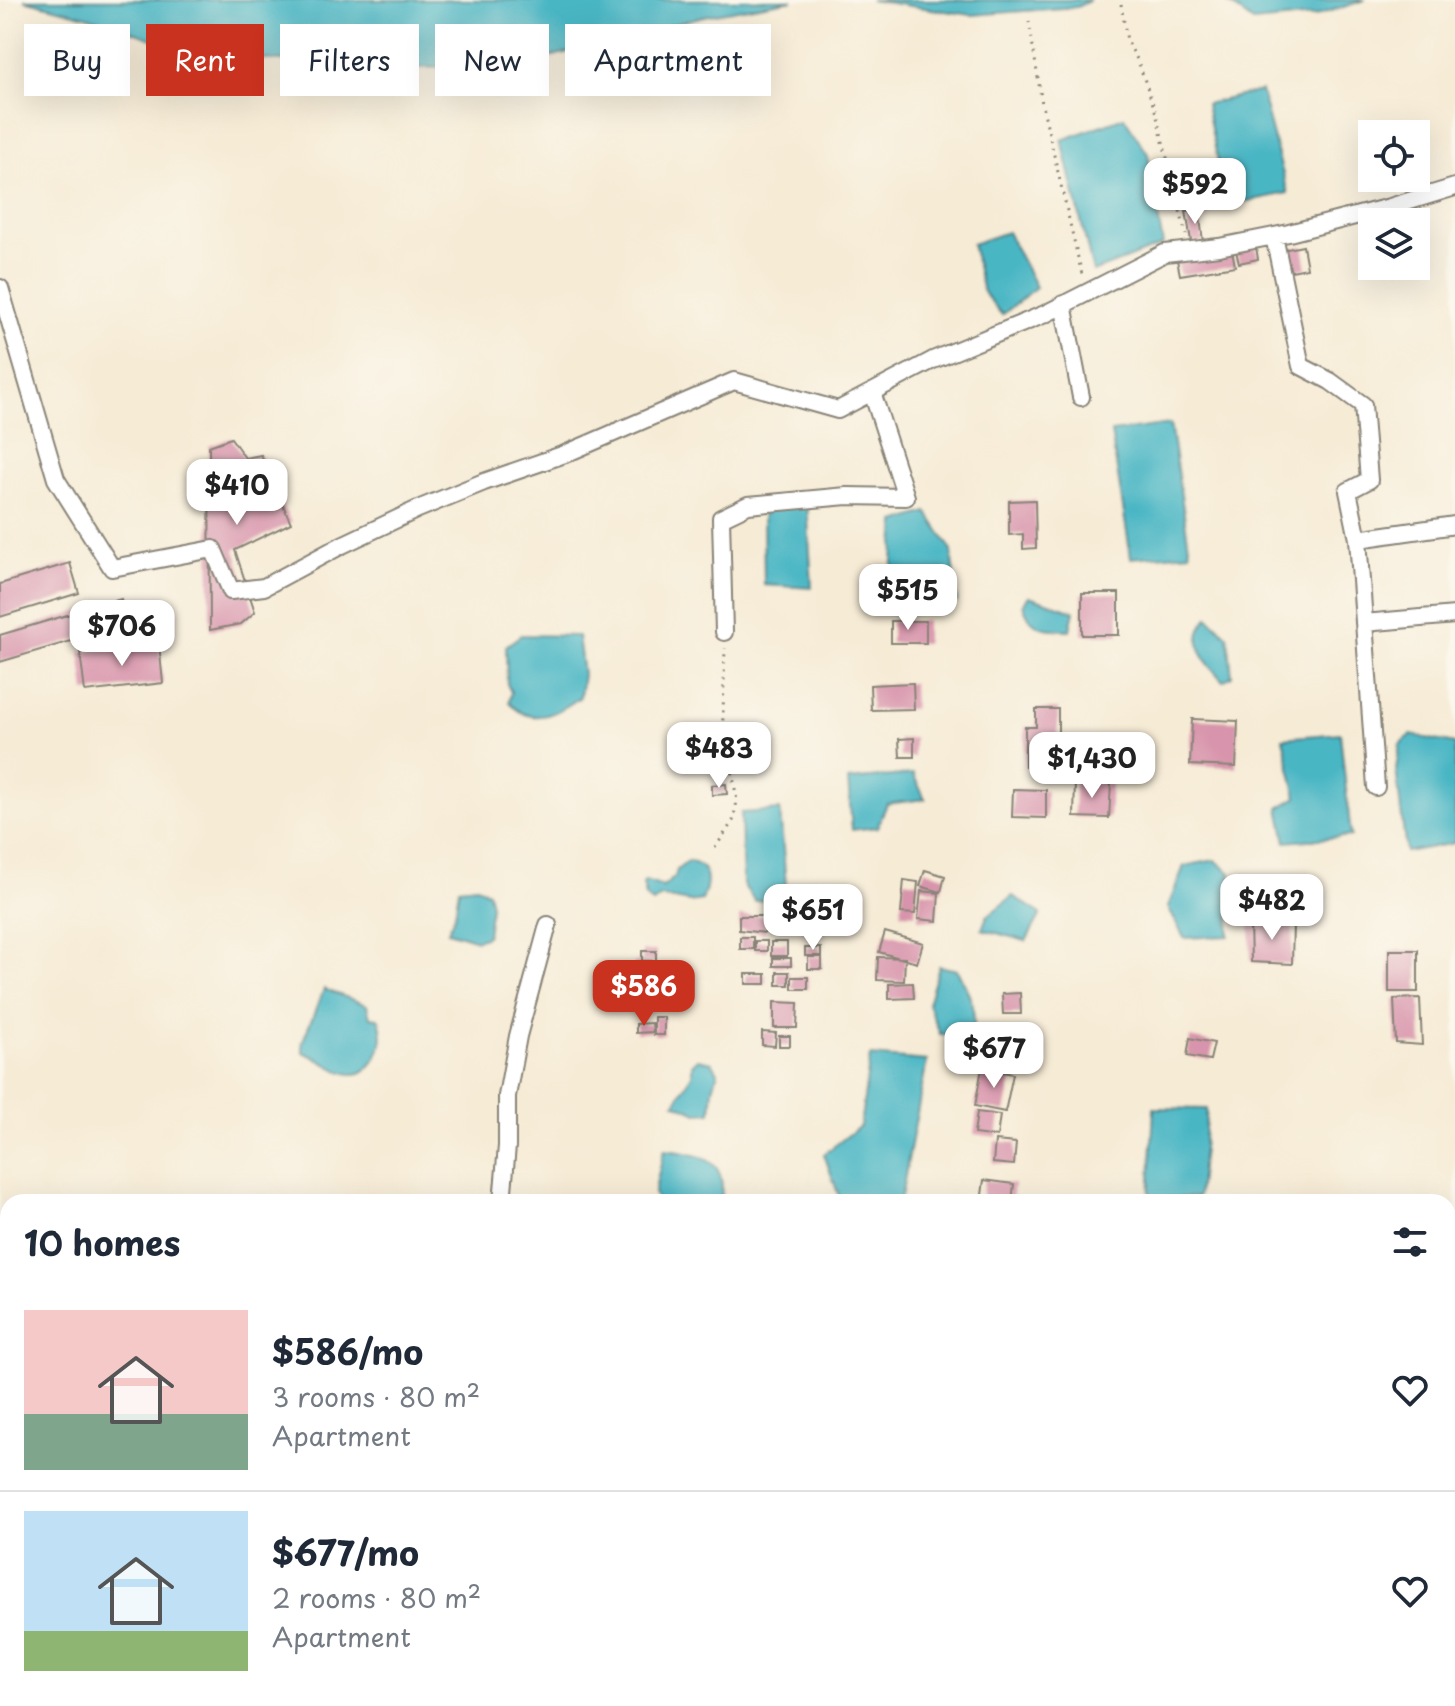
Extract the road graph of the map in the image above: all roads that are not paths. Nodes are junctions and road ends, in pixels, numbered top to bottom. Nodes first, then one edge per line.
1 (1455, 187) edge
2 (1274, 236) junction
3 (0, 288) edge
4 (1063, 304) junction
5 (872, 392) junction
6 (1081, 397) dead end
7 (1455, 525) edge
8 (1358, 539) junction
9 (1455, 615) edge
10 (1364, 623) junction
11 (724, 632) road end
12 (1376, 787) dead end
13 (548, 925) dead end
14 (503, 1194) edge

1 - 2 street
2 - 4 street
2 - 8 street
3 - 5 street
4 - 5 street
4 - 6 street
5 - 11 street
7 - 8 street
8 - 10 street
9 - 10 street
10 - 12 street
13 - 14 street

